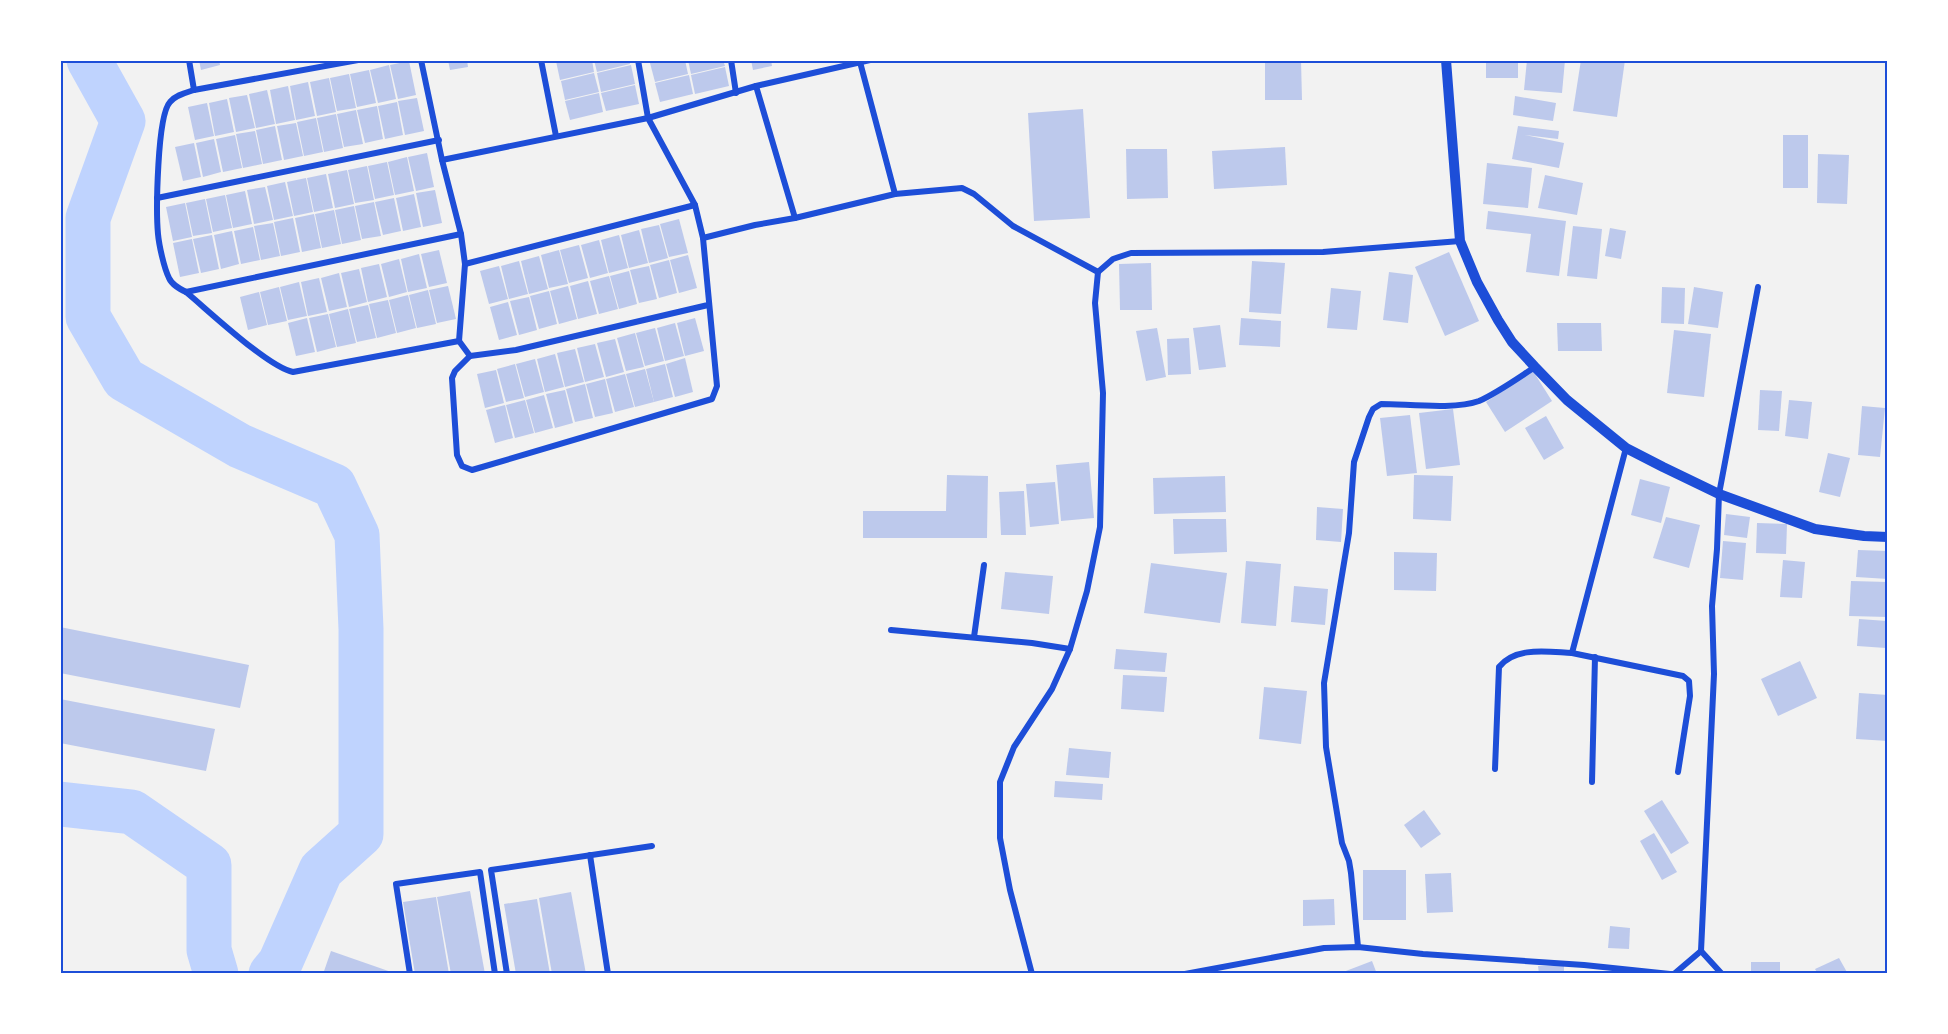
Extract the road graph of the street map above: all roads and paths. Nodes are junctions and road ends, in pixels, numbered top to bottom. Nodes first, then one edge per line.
1 (189, 60) edge
2 (358, 60) edge
3 (421, 60) edge
4 (541, 60) edge
5 (638, 60) edge
6 (731, 60) edge
7 (870, 60) edge
8 (1446, 60) edge
9 (860, 62) junction
10 (756, 86) junction
11 (194, 90) junction
12 (736, 93) junction
13 (648, 118) junction
14 (556, 136) junction
15 (439, 140) junction
16 (442, 160) junction
17 (895, 194) junction
18 (157, 198) junction
19 (695, 205) junction
20 (795, 218) junction
21 (461, 234) junction
22 (704, 238) junction
23 (1460, 241) junction
24 (465, 264) junction
25 (1098, 272) junction
26 (1758, 287) dead end
27 (186, 292) junction
28 (708, 305) junction
29 (459, 341) junction
30 (470, 356) junction
31 (1535, 367) junction
32 (1626, 448) junction
33 (1719, 494) junction
34 (1888, 537) edge
35 (984, 565) dead end
36 (891, 630) dead end
37 (974, 637) junction
38 (1070, 650) junction
39 (1572, 653) junction
40 (1595, 657) junction
41 (1495, 770) dead end
42 (1678, 772) dead end
43 (1592, 782) dead end
44 (652, 846) dead end
45 (590, 855) junction
46 (1358, 947) junction
47 (1701, 951) junction
48 (410, 974) edge
49 (495, 974) edge
50 (507, 974) edge
51 (608, 974) edge
52 (1032, 974) edge
53 (1185, 974) edge
54 (1672, 974) edge
55 (1722, 974) edge

1 - 11 street
2 - 11 street
3 - 15 street
4 - 14 street
5 - 13 street
6 - 12 street
7 - 9 street
8 - 23 street
9 - 10 street
9 - 17 street
10 - 12 street
10 - 20 street
11 - 18 street
12 - 13 street
13 - 14 street
13 - 19 street
14 - 16 street
15 - 16 street
15 - 18 street
16 - 21 street
17 - 20 street
17 - 25 street
18 - 27 street
19 - 22 street
19 - 24 street
20 - 22 street
21 - 24 street
21 - 27 street
22 - 28 street
23 - 25 street
23 - 31 street
24 - 29 street
25 - 38 street
26 - 33 street
27 - 29 street
28 - 30 street
28 - 30 street
29 - 30 street
31 - 32 street
31 - 46 street
32 - 33 street
32 - 39 street
33 - 34 street
33 - 47 street
35 - 37 street
36 - 37 street
37 - 38 street
38 - 52 street
39 - 40 street
39 - 41 street
40 - 42 street
40 - 43 street
44 - 45 street
45 - 50 street
45 - 51 street
46 - 53 street
46 - 54 street
47 - 54 street
47 - 55 street
48 - 49 street

